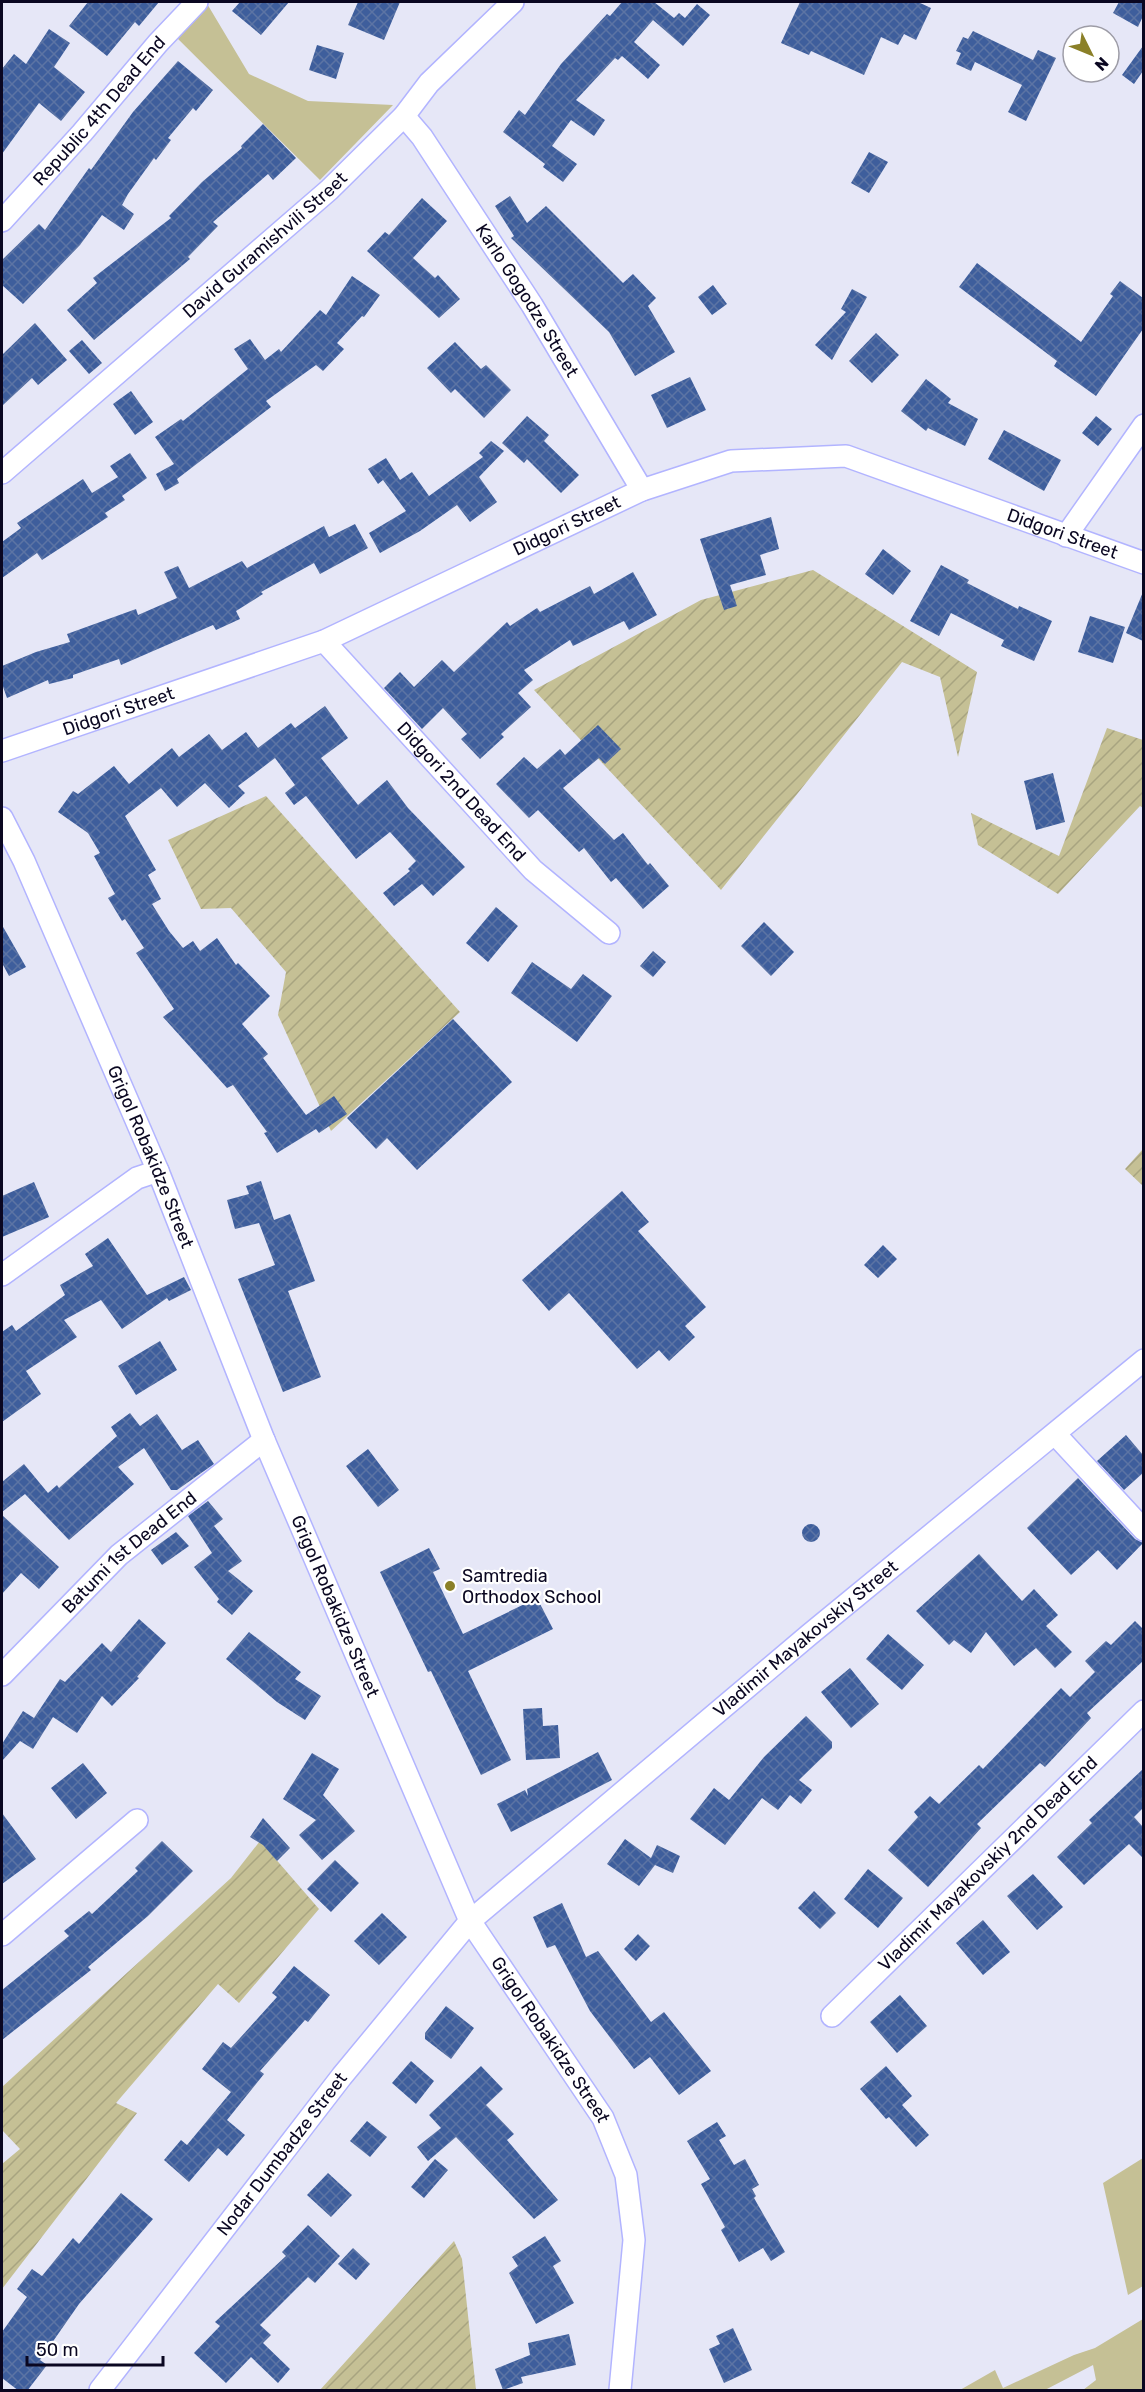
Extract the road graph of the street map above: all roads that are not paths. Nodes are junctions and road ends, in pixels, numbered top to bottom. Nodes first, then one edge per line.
1 (197, 2) edge
2 (513, 2) edge
3 (404, 116) junction
4 (2, 221) edge
5 (1143, 425) edge
6 (2, 473) edge
7 (642, 490) junction
8 (1066, 536) junction
9 (1143, 562) edge
10 (324, 641) junction
11 (2, 751) edge
12 (2, 818) edge
13 (609, 933) dead end
14 (158, 1171) junction
15 (2, 1275) edge
16 (1143, 1360) edge
17 (1055, 1434) junction
18 (264, 1440) junction
19 (1143, 1530) edge
20 (2, 1675) edge
21 (1143, 1711) edge
22 (137, 1820) dead end
23 (470, 1921) junction
24 (2, 1935) edge
25 (832, 2016) dead end
26 (100, 2391) edge
27 (620, 2391) edge

1 - 4 street, Republic 4th Dead End
2 - 3 street, David Guramishvili Street
3 - 6 street, David Guramishvili Street
3 - 7 street, Karlo Gogodze Street
5 - 8 street
7 - 8 street, Didgori Street
7 - 10 street, Didgori Street
8 - 9 street, Didgori Street
10 - 11 street, Didgori Street
10 - 13 street, Didgori 2nd Dead End
12 - 14 street, Grigol Robakidze Street
14 - 15 street
14 - 18 street, Grigol Robakidze Street
16 - 17 street, Vladimir Mayakovskiy Street
17 - 19 street
17 - 23 street, Vladimir Mayakovskiy Street
18 - 20 street, Batumi 1st Dead End
18 - 23 street, Grigol Robakidze Street
21 - 25 street, Vladimir Mayakovskiy 2nd Dead End
22 - 24 street
23 - 26 street, Nodar Dumbadze Street
23 - 27 street, Grigol Robakidze Street

